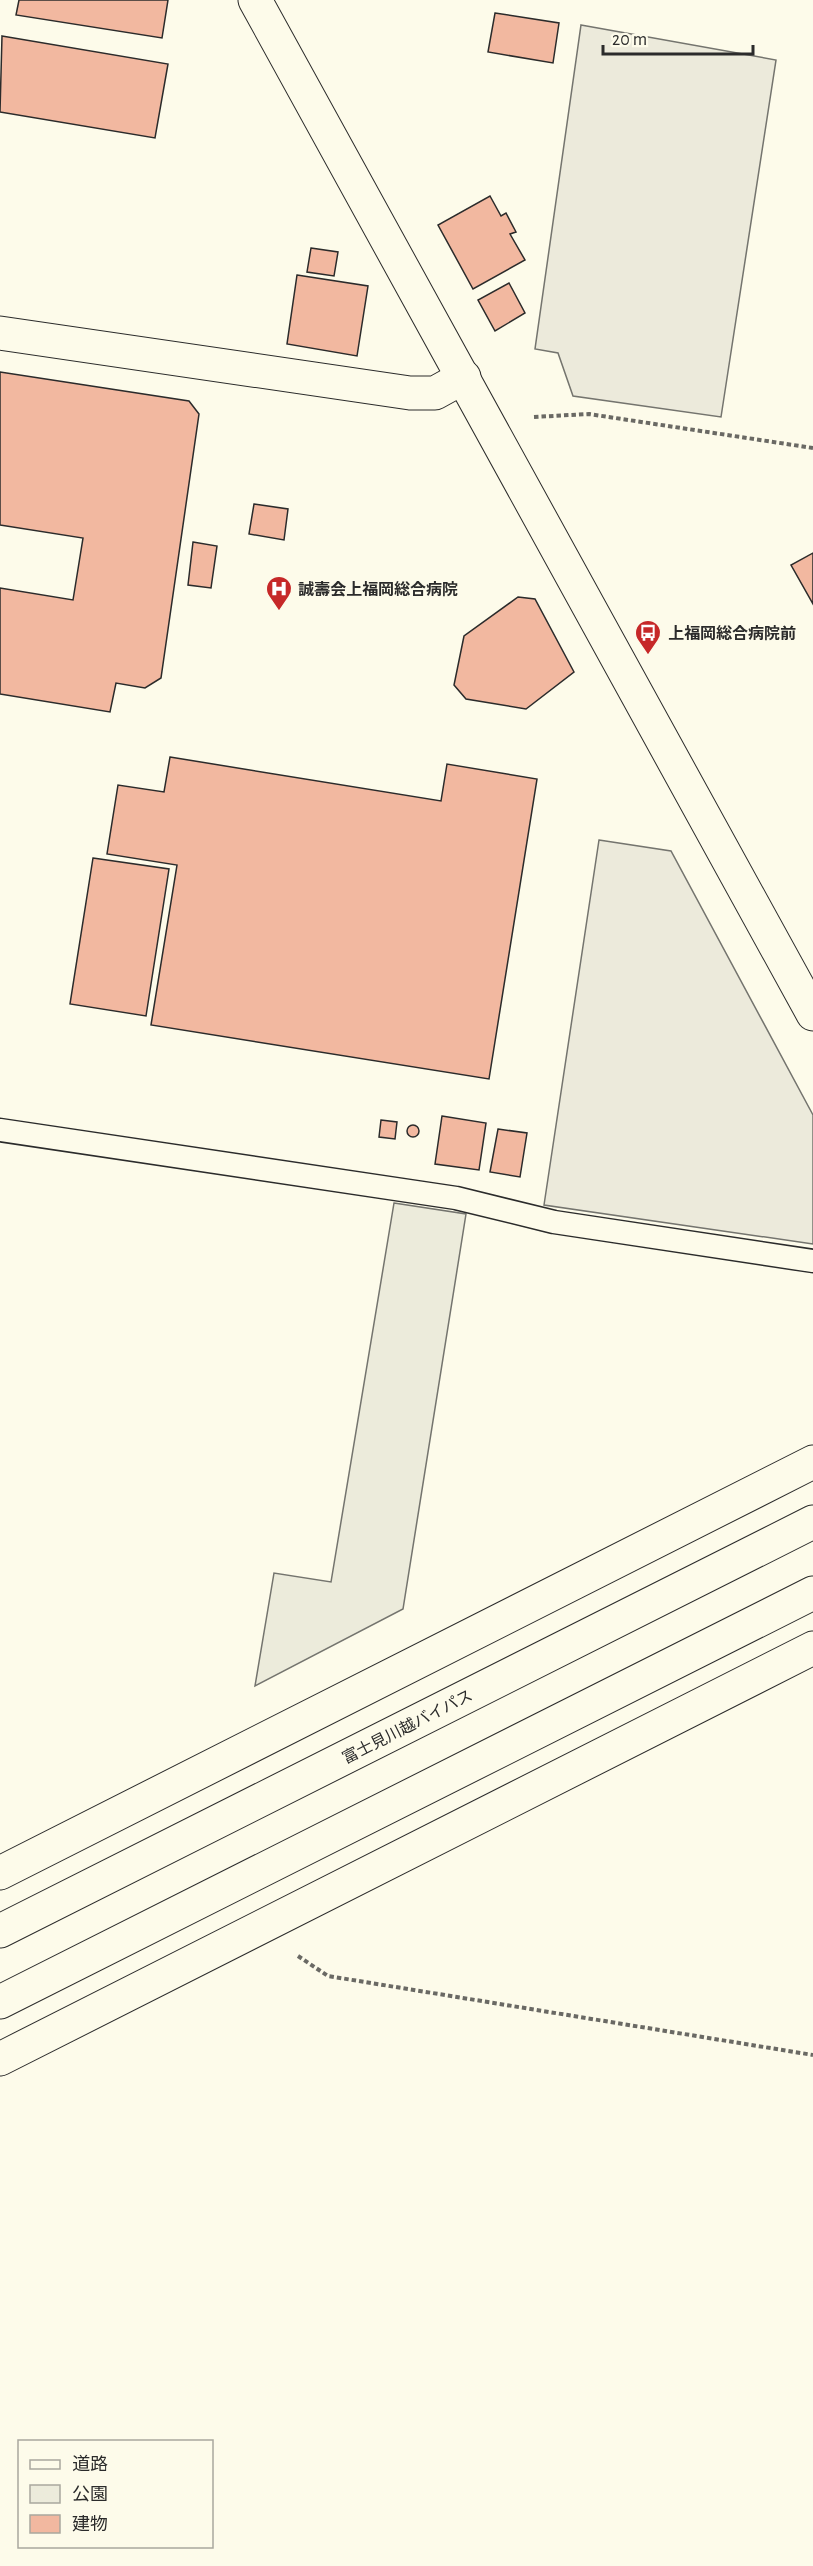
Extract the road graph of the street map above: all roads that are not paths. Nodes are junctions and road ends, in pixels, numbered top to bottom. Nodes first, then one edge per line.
1 (255, 0) edge
2 (0, 333) edge
3 (464, 377) junction
4 (813, 1014) edge
5 (0, 1130) edge
6 (813, 1261) edge
7 (813, 1462) edge
8 (813, 1522) edge
9 (813, 1593) edge
10 (813, 1648) edge
11 (0, 1873) edge
12 (0, 1931) edge
13 (0, 2002) edge
14 (0, 2059) edge

1 - 3 main road
2 - 3 main road
3 - 4 main road
5 - 6 lane
7 - 11 main road
8 - 12 main road, 富士見川越バイパス
9 - 13 main road
10 - 14 main road

